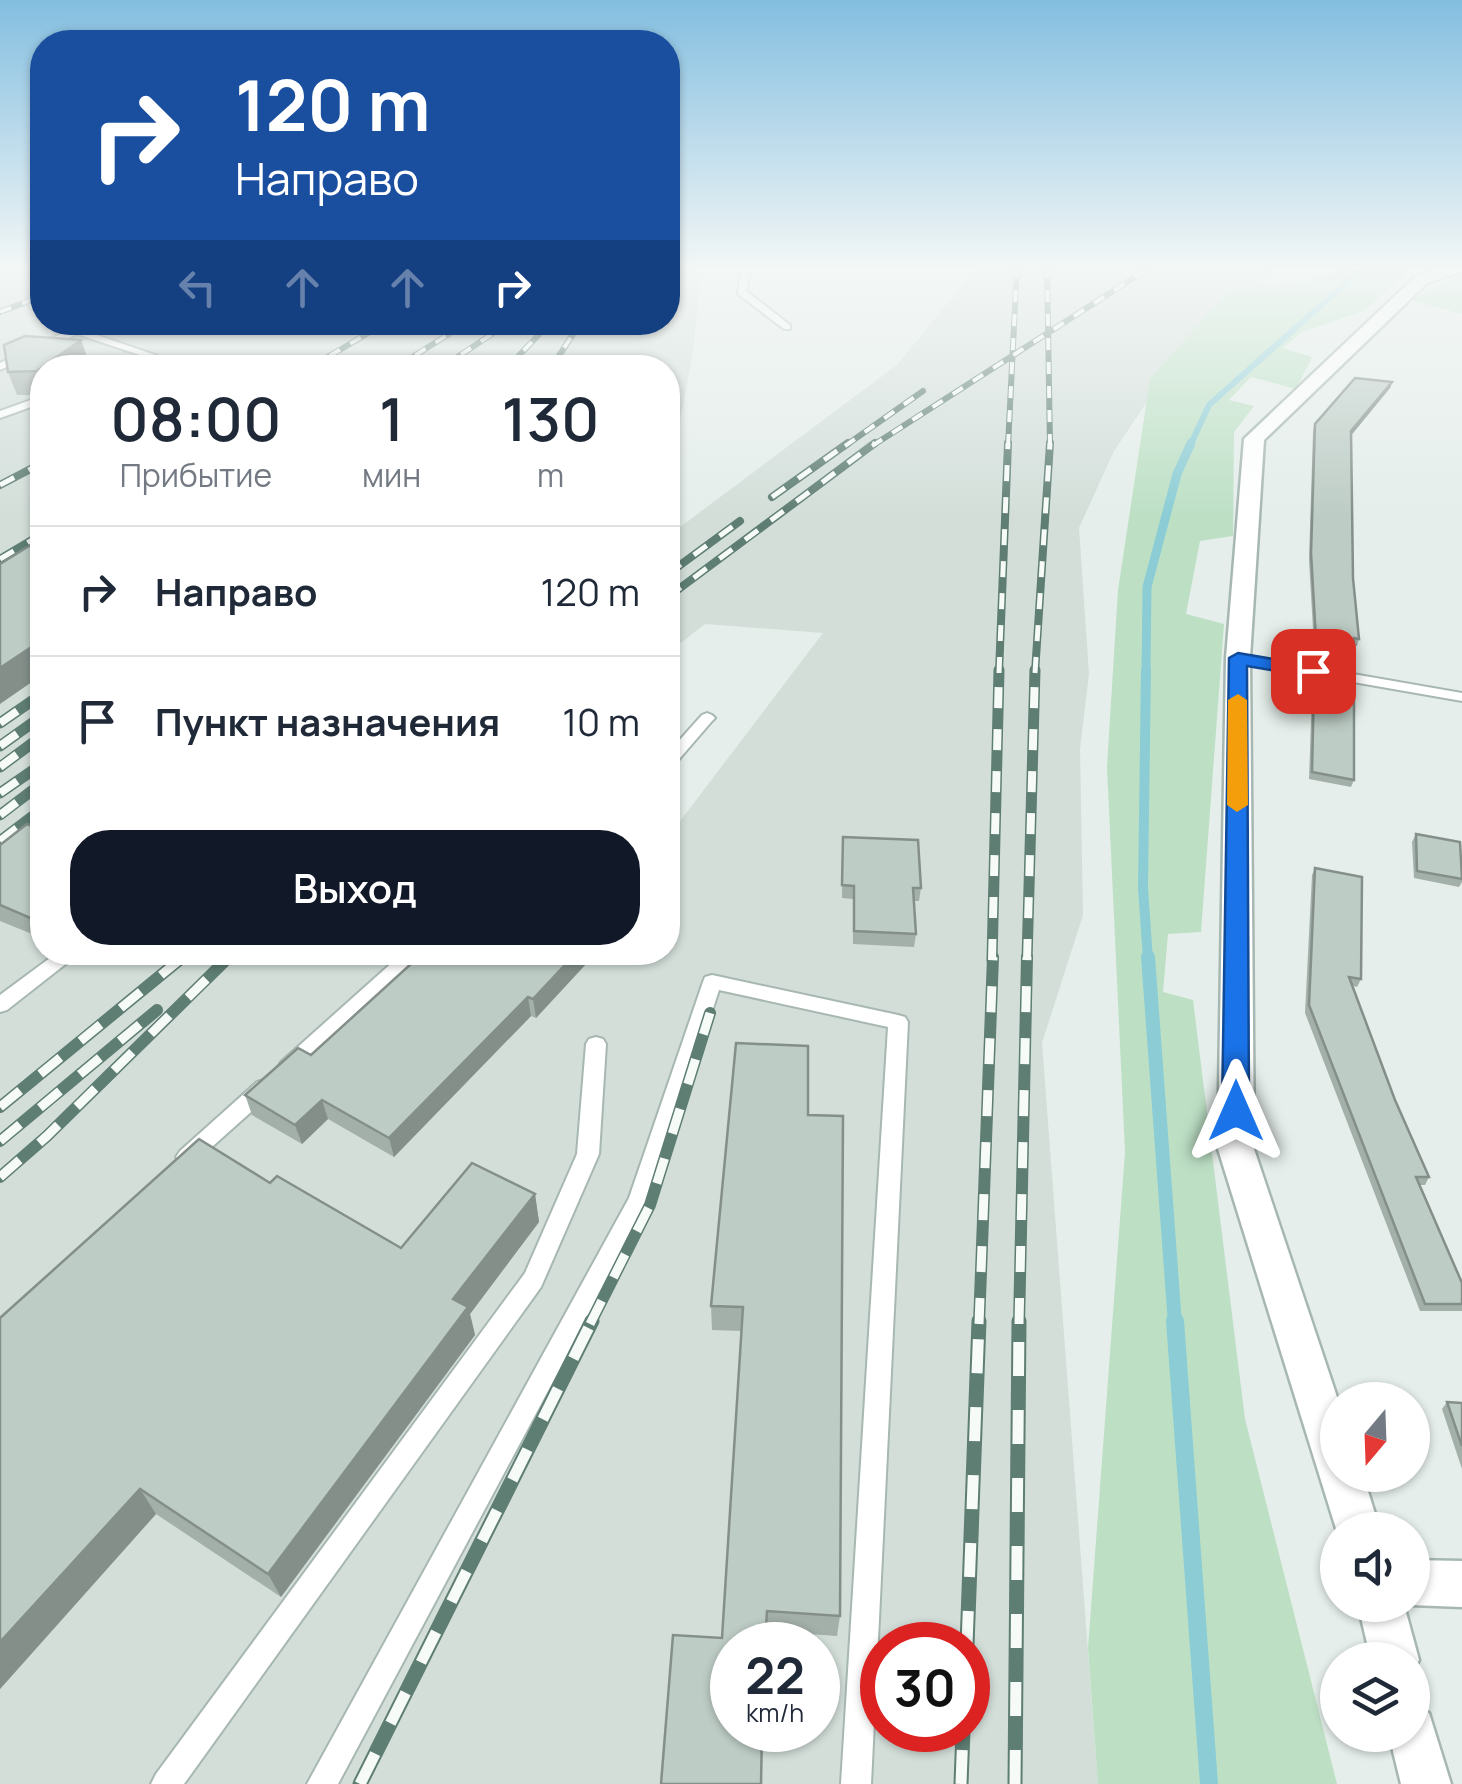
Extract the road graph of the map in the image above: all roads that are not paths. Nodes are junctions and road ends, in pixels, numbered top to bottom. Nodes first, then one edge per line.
1 (39, 349) edge
2 (1349, 349) edge
3 (0, 367) edge
4 (30, 404) edge
5 (0, 415) edge
6 (1238, 658) junction
7 (1462, 697) edge
8 (707, 718) dead end
9 (680, 748) edge
10 (54, 965) edge
11 (402, 965) edge
12 (0, 1005) edge
13 (596, 1044) dead end
14 (164, 1178) edge
15 (1320, 1409) edge
16 (1430, 1583) edge
17 (1462, 1584) edge
18 (1418, 1752) edge
19 (166, 1784) edge
20 (322, 1784) edge
21 (856, 1784) edge
22 (1426, 1784) edge

1 - 3 lane
2 - 6 street
4 - 5 lane
6 - 7 lane
6 - 15 street
8 - 9 lane
10 - 12 lane
11 - 14 lane
13 - 19 lane
16 - 17 street
18 - 22 street
20 - 21 lane

